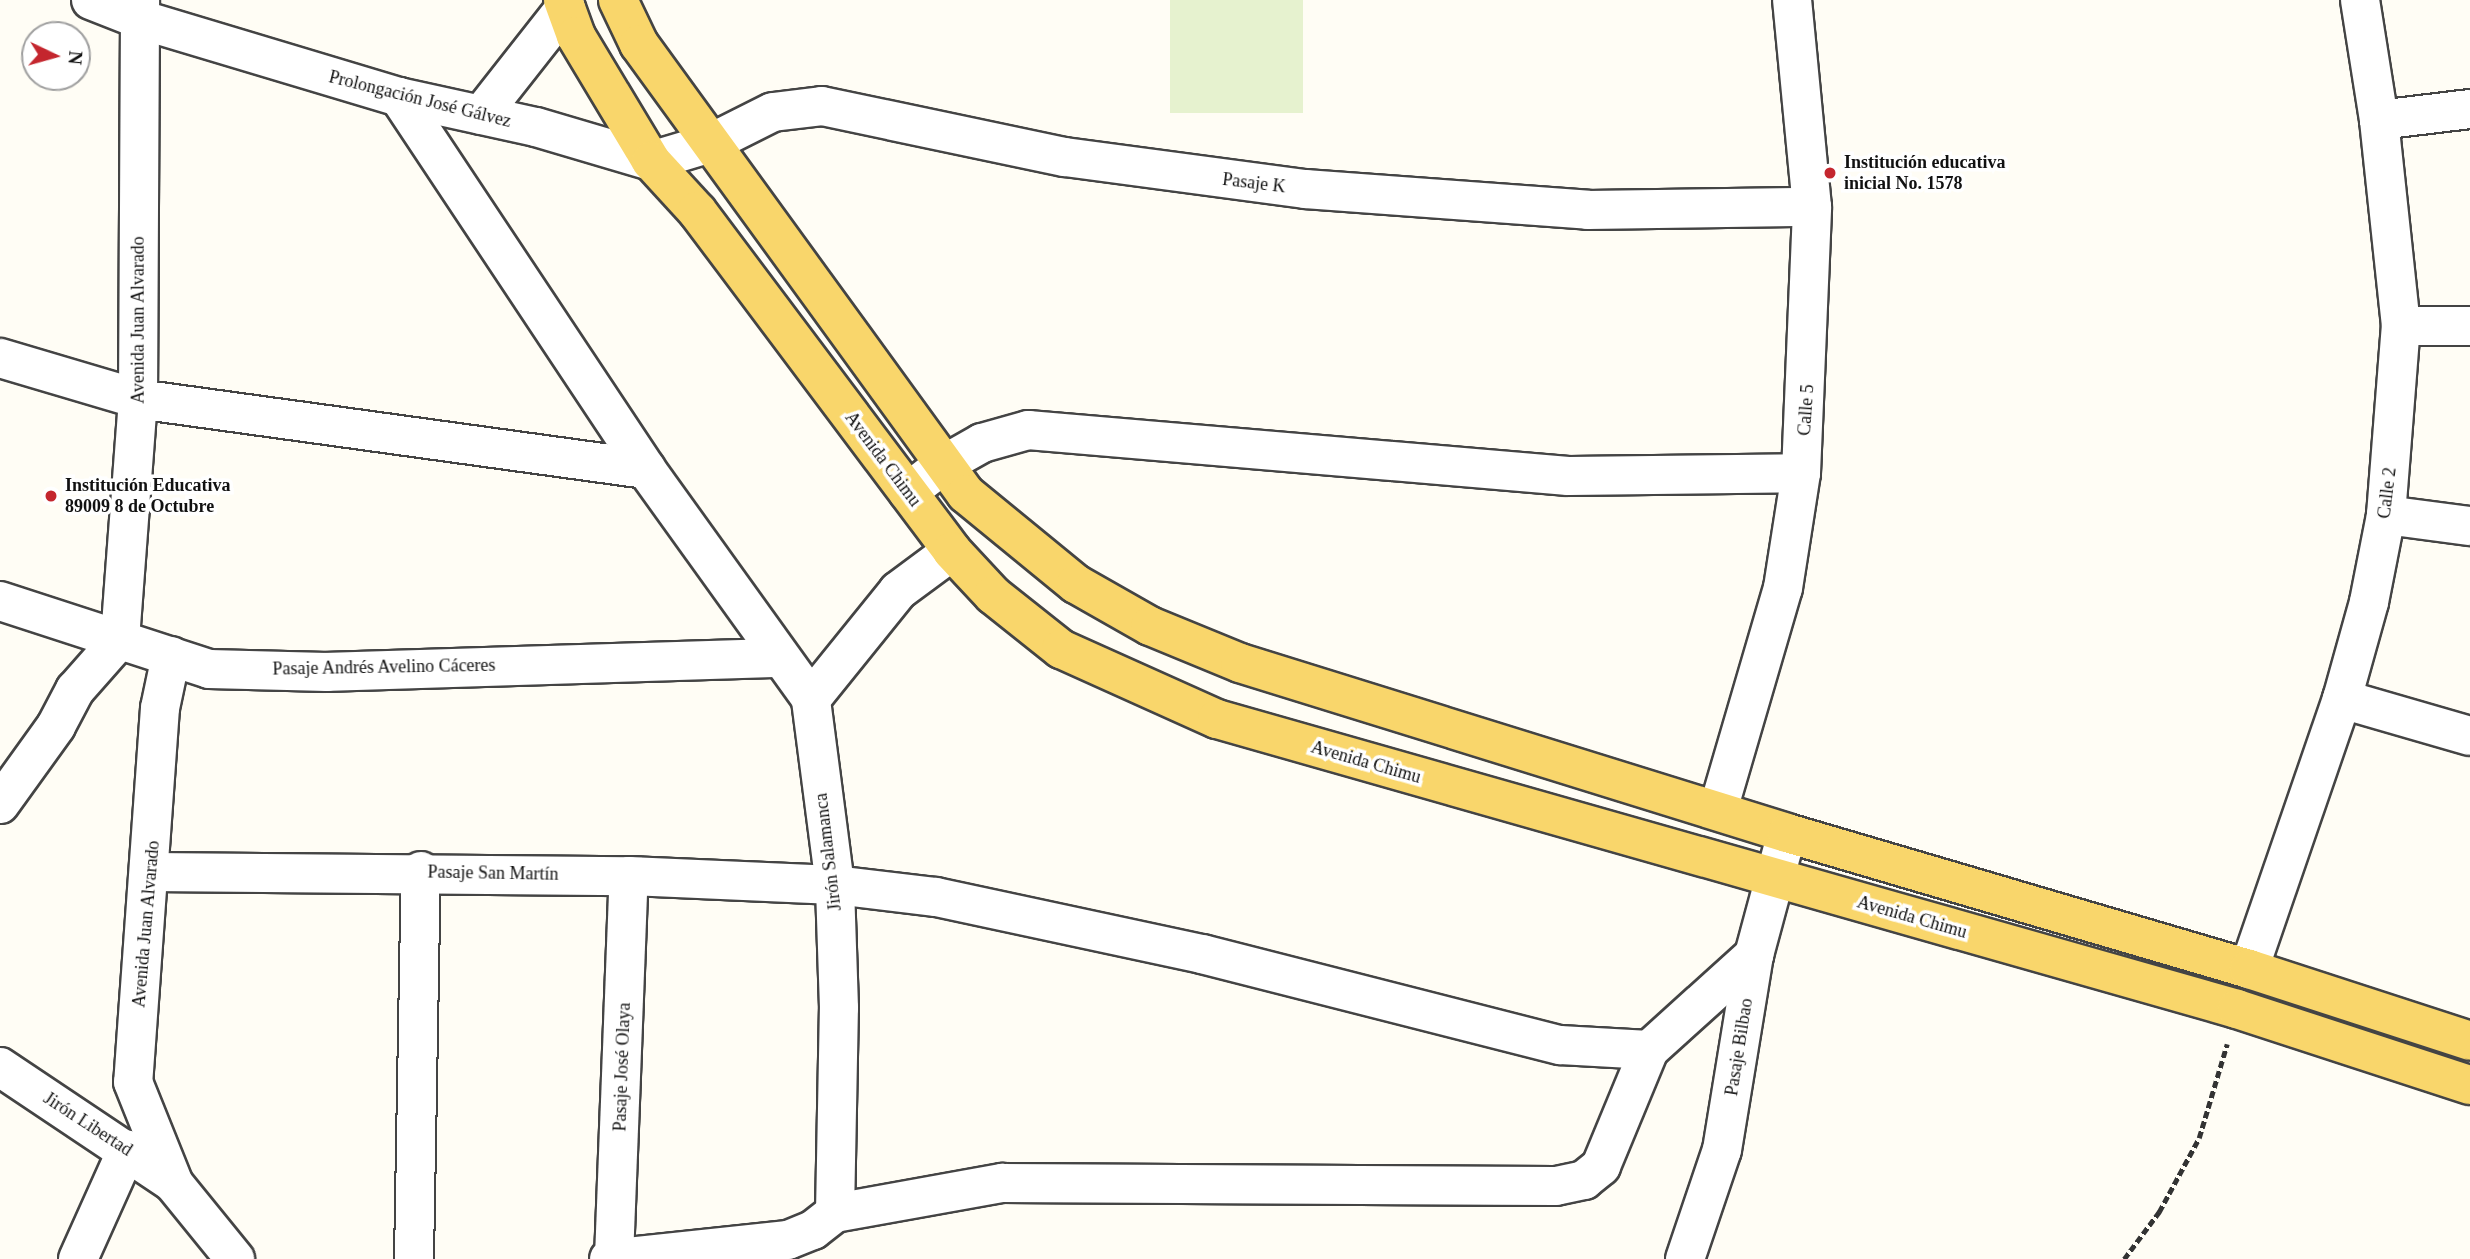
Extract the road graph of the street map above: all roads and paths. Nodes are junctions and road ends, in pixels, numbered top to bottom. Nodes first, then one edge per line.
1 (91, 0) edge
2 (618, 0) edge
3 (1792, 0) edge
4 (2360, 0) edge
5 (564, 4) edge
6 (140, 10) edge
7 (399, 97) junction
8 (2470, 109) edge
9 (481, 115) junction
10 (2379, 120) junction
11 (711, 143) junction
12 (651, 161) junction
13 (1812, 207) junction
14 (2401, 326) junction
15 (2470, 326) edge
16 (0, 358) edge
17 (138, 399) junction
18 (943, 465) junction
19 (646, 469) junction
20 (1801, 473) junction
21 (908, 492) junction
22 (2386, 515) junction
23 (2470, 526) edge
24 (952, 551) junction
25 (0, 601) edge
26 (120, 639) junction
27 (171, 656) junction
28 (779, 658) junction
29 (811, 699) junction
30 (2342, 699) junction
31 (2470, 736) edge
32 (0, 804) edge
33 (1718, 810) junction
34 (1787, 833) junction
35 (421, 871) junction
36 (151, 872) junction
37 (629, 876) junction
38 (1775, 878) junction
39 (835, 885) junction
40 (1754, 955) junction
41 (2249, 969) junction
42 (2237, 1009) junction
43 (2470, 1041) edge
44 (1649, 1050) junction
45 (0, 1067) edge
46 (2470, 1085) edge
47 (127, 1150) junction
48 (174, 1184) junction
49 (835, 1213) junction
50 (78, 1259) edge
51 (235, 1259) edge
52 (414, 1259) edge
53 (612, 1259) edge
54 (1685, 1259) edge
55 (2124, 1259) edge

1 - 6 street, Prolongación José Gálvez
2 - 11 main road
3 - 13 street, Calle 5
4 - 10 street, Calle 2
5 - 9 street
5 - 12 main road, Avenida Chimu
6 - 7 street, Prolongación José Gálvez
6 - 17 street, Avenida Juan Alvarado
7 - 9 street, Prolongación José Gálvez
7 - 19 street
8 - 10 street
9 - 12 street, Prolongación José Gálvez
10 - 14 street, Calle 2
11 - 12 street
11 - 13 street, Pasaje K
11 - 18 main road
12 - 21 main road, Avenida Chimu
13 - 20 street, Calle 5
14 - 15 street
14 - 22 street, Calle 2
16 - 17 street
17 - 19 street
17 - 26 street, Avenida Juan Alvarado
18 - 20 street
18 - 21 street
18 - 33 main road
19 - 28 street
20 - 33 street, Calle 5
21 - 24 main road, Avenida Chimu
22 - 23 street
22 - 30 street, Calle 2
24 - 29 street
24 - 38 main road, Avenida Chimu
25 - 26 street, Pasaje Andrés Avelino Cáceres
26 - 27 street, Pasaje Andrés Avelino Cáceres
26 - 32 street
27 - 28 street, Pasaje Andrés Avelino Cáceres
27 - 36 street, Avenida Juan Alvarado
28 - 29 street
29 - 39 street, Jirón Salamanca
30 - 31 street
30 - 41 street, Calle 2
33 - 34 main road
34 - 38 street, Pasaje Bilbao
34 - 41 main road
35 - 36 street, Pasaje San Martín
35 - 37 street, Pasaje San Martín
35 - 52 street
36 - 48 street, Avenida Juan Alvarado
37 - 39 street, Pasaje San Martín
37 - 53 street, Pasaje José Olaya
38 - 40 street, Pasaje Bilbao
38 - 42 main road, Avenida Chimu
39 - 44 street, Pasaje San Martín
39 - 49 street, Jirón Salamanca
40 - 44 street
40 - 54 street, Pasaje Bilbao
41 - 43 main road
42 - 46 main road, Avenida Chimu
42 - 55 path
44 - 49 street
45 - 47 street, Jirón Libertad
47 - 48 street, Jirón Libertad
47 - 50 street
48 - 51 street
49 - 53 street

